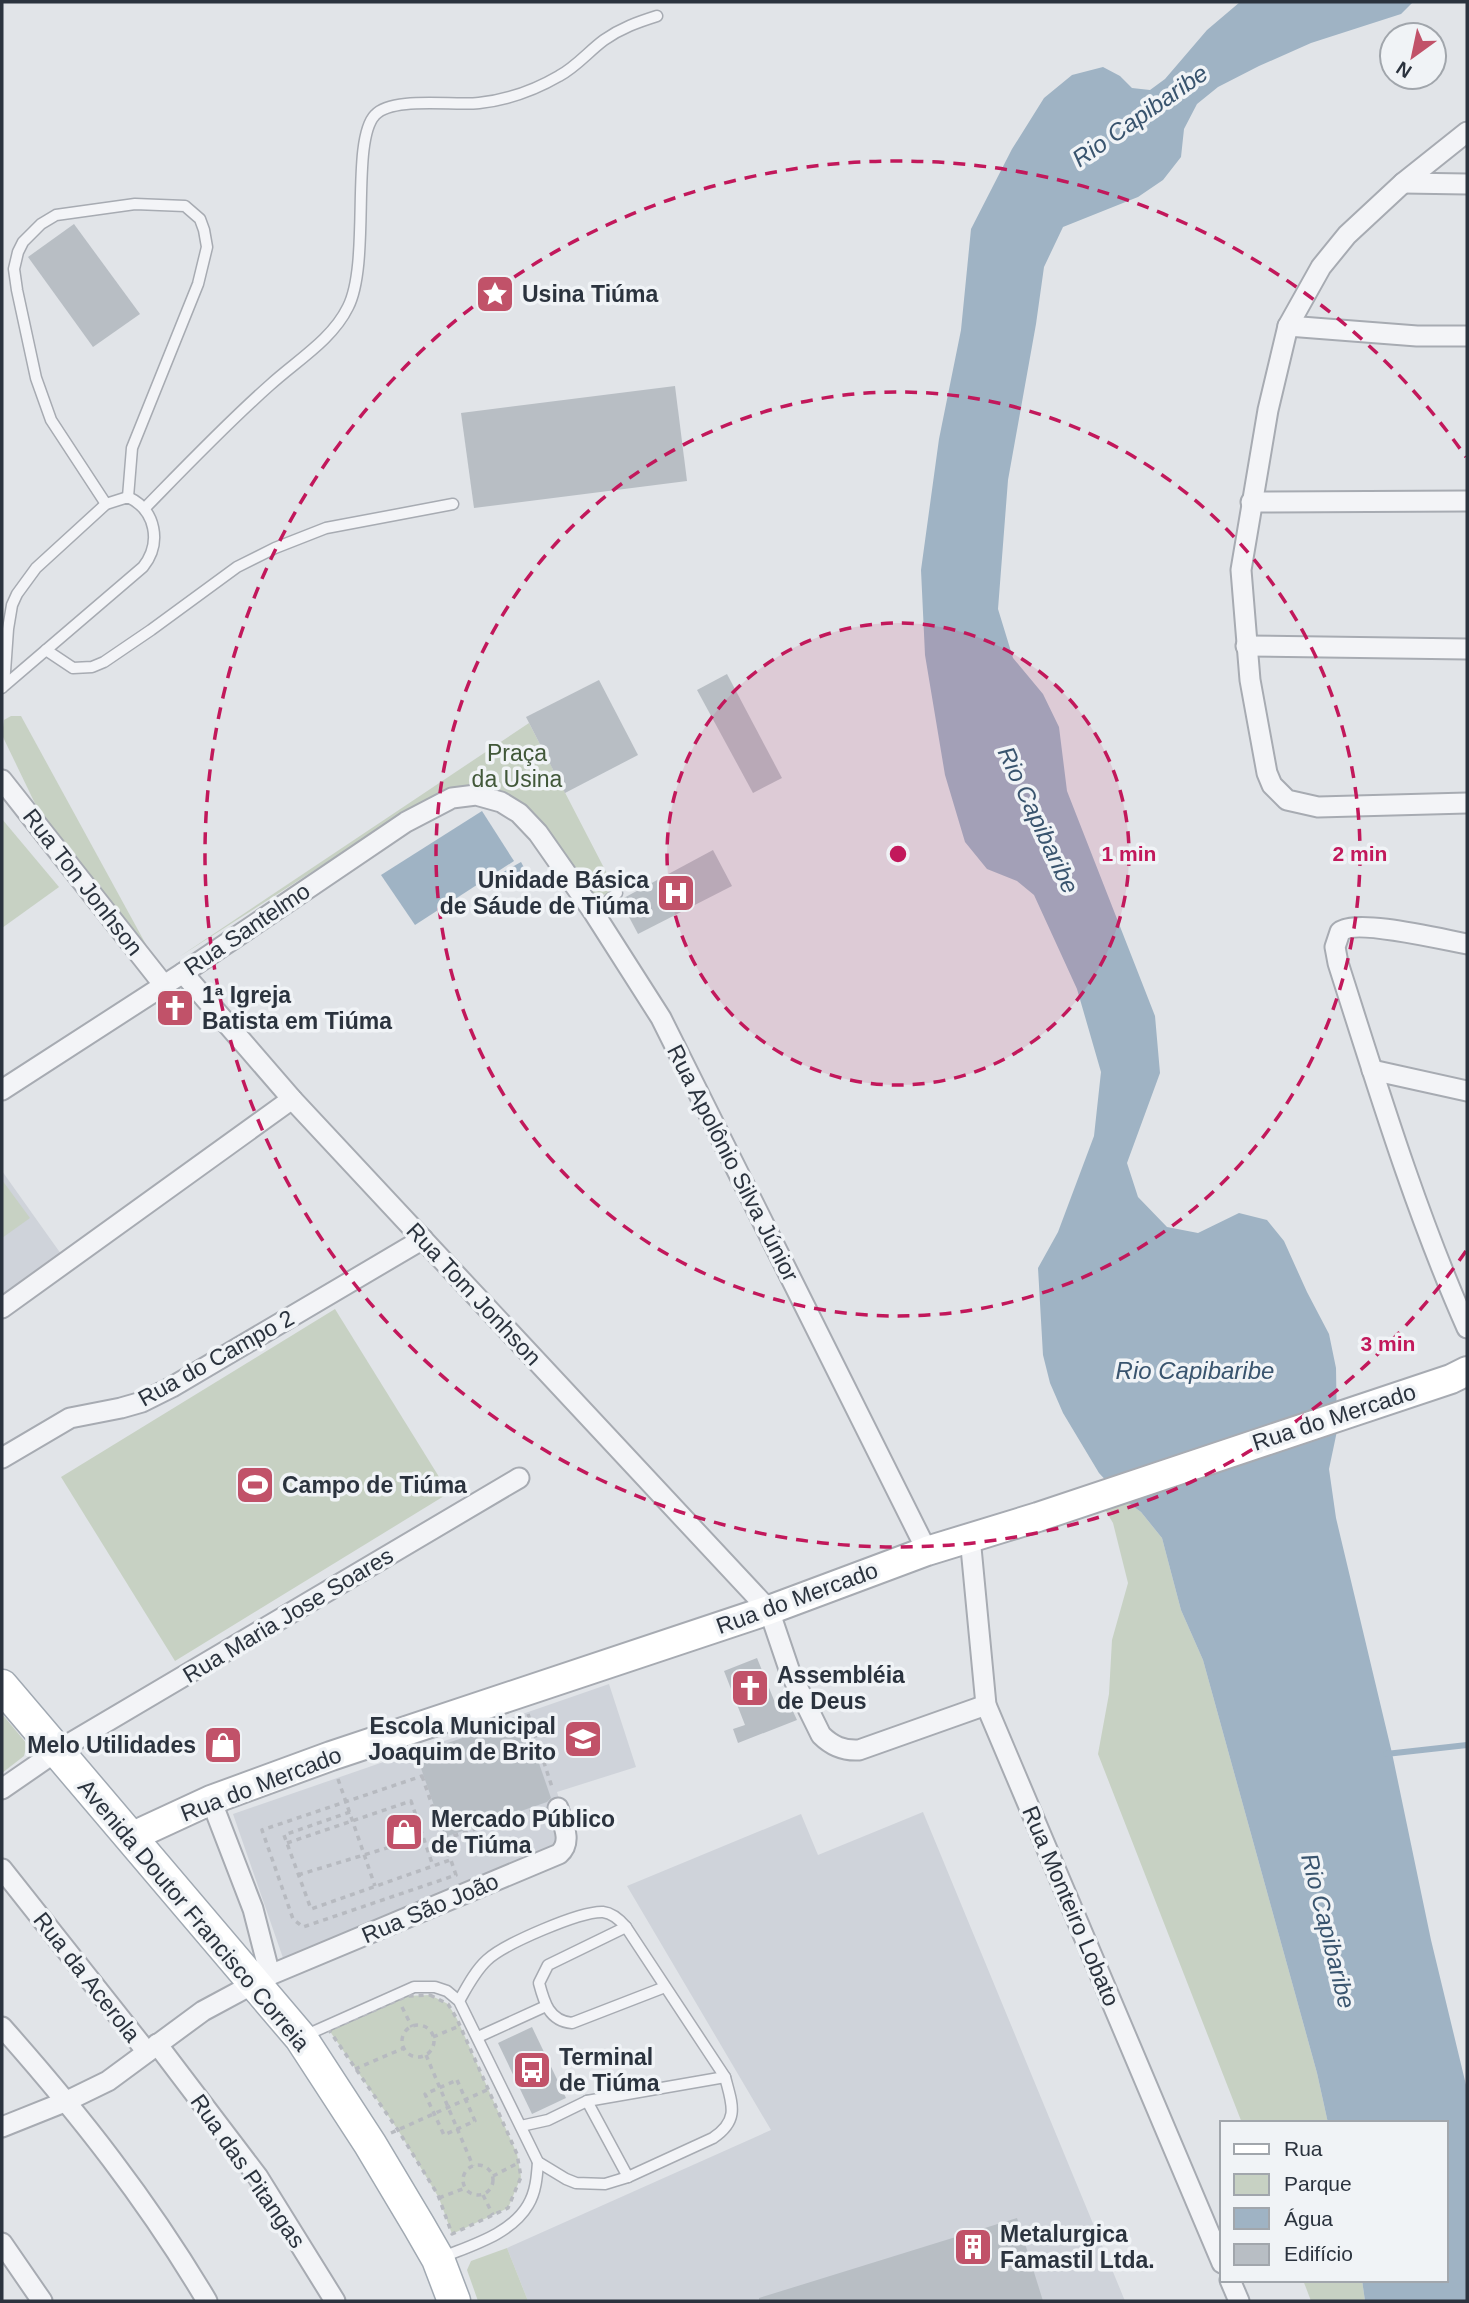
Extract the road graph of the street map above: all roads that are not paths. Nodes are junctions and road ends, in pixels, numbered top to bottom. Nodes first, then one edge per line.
1 (657, 16) dead end
2 (1467, 132) edge
3 (1403, 183) junction
4 (1467, 184) edge
5 (1288, 326) junction
6 (1467, 336) edge
7 (128, 497) junction
8 (1467, 501) edge
9 (1251, 502) junction
10 (453, 504) dead end
11 (106, 505) junction
12 (145, 508) junction
13 (1246, 646) junction
14 (1467, 649) edge
15 (46, 650) junction
16 (3, 687) edge
17 (2, 780) edge
18 (501, 802) joint
19 (1467, 803) edge
20 (617, 893) dead end
21 (594, 913) junction
22 (1467, 944) edge
23 (183, 973) junction
24 (163, 984) junction
25 (1372, 1070) junction
26 (2, 1090) edge
27 (1467, 1091) edge
28 (292, 1099) junction
29 (423, 1239) junction
30 (2, 1308) edge
31 (1467, 1328) edge
32 (1467, 1371) edge
33 (2, 1458) edge
34 (519, 1478) dead end
35 (970, 1537) junction
36 (927, 1551) junction
37 (769, 1610) junction
38 (2, 1686) edge
39 (986, 1705) junction
40 (57, 1751) junction
41 (2, 1789) edge
42 (211, 1800) junction
43 (558, 1806) road end
44 (131, 1837) junction
45 (2, 1869) edge
46 (626, 1927) junction
47 (262, 1979) junction
48 (665, 1987) junction
49 (459, 2001) junction
50 (546, 2006) junction
51 (2, 2027) edge
52 (478, 2037) junction
53 (300, 2038) junction
54 (152, 2048) junction
55 (725, 2077) junction
56 (67, 2101) junction
57 (587, 2101) junction
58 (521, 2126) junction
59 (2, 2127) edge
60 (538, 2162) junction
61 (628, 2177) junction
62 (2, 2243) edge
63 (1220, 2258) edge
64 (438, 2259) junction
65 (1231, 2282) edge
66 (42, 2301) edge
67 (207, 2301) edge
68 (335, 2301) edge
69 (454, 2301) edge
70 (1239, 2301) edge

1 - 12 lane
2 - 3 street
3 - 4 street
3 - 5 street
5 - 6 street
5 - 9 street
7 - 11 lane
7 - 11 lane
7 - 12 lane
8 - 9 street
9 - 13 street
10 - 15 lane
11 - 16 lane
12 - 15 lane
13 - 14 street
13 - 19 street
15 - 16 lane
17 - 24 street, Rua Ton Jonhson
18 - 21 street, Rua Apolônio Silva Júnior
18 - 23 street, Rua Santelmo
20 - 21 lane
21 - 36 street, Rua Apolônio Silva Júnior
22 - 25 street
23 - 24 street, Rua Santelmo
23 - 28 street, Rua Tom Jonhson
24 - 26 street, Rua Santelmo
25 - 27 street
25 - 31 street
28 - 29 street, Rua Tom Jonhson
28 - 30 street
29 - 33 street, Rua do Campo 2
29 - 37 street, Rua Tom Jonhson
32 - 35 main road, Rua do Mercado
34 - 40 street, Rua Maria Jose Soares
35 - 36 main road, Rua do Mercado
35 - 39 street, Rua Monteiro Lobato
36 - 37 main road, Rua do Mercado
37 - 39 street
37 - 42 main road, Rua do Mercado
38 - 40 main road, Avenida Doutor Francisco Correia
39 - 63 street, Rua Monteiro Lobato
40 - 41 street, Rua Maria Jose Soares
40 - 44 main road, Avenida Doutor Francisco Correia
42 - 44 main road, Rua do Mercado
42 - 47 street
43 - 47 street, Rua São João
44 - 47 main road, Avenida Doutor Francisco Correia
45 - 54 street, Rua da Acerola
46 - 48 lane
46 - 49 lane
46 - 50 lane
47 - 53 main road, Avenida Doutor Francisco Correia
47 - 54 street, Rua São João
48 - 50 lane
48 - 55 lane
49 - 52 lane
49 - 53 lane
50 - 52 lane
51 - 56 street
52 - 58 lane
53 - 64 main road, Avenida Doutor Francisco Correia
54 - 56 street, Rua São João
54 - 68 street, Rua das Pitangas
55 - 57 lane
55 - 61 lane
56 - 59 street, Rua São João
56 - 67 street
57 - 58 lane
57 - 61 lane
58 - 60 lane
60 - 61 lane
60 - 64 lane
62 - 66 street
64 - 69 main road, Avenida Doutor Francisco Correia
65 - 70 street

